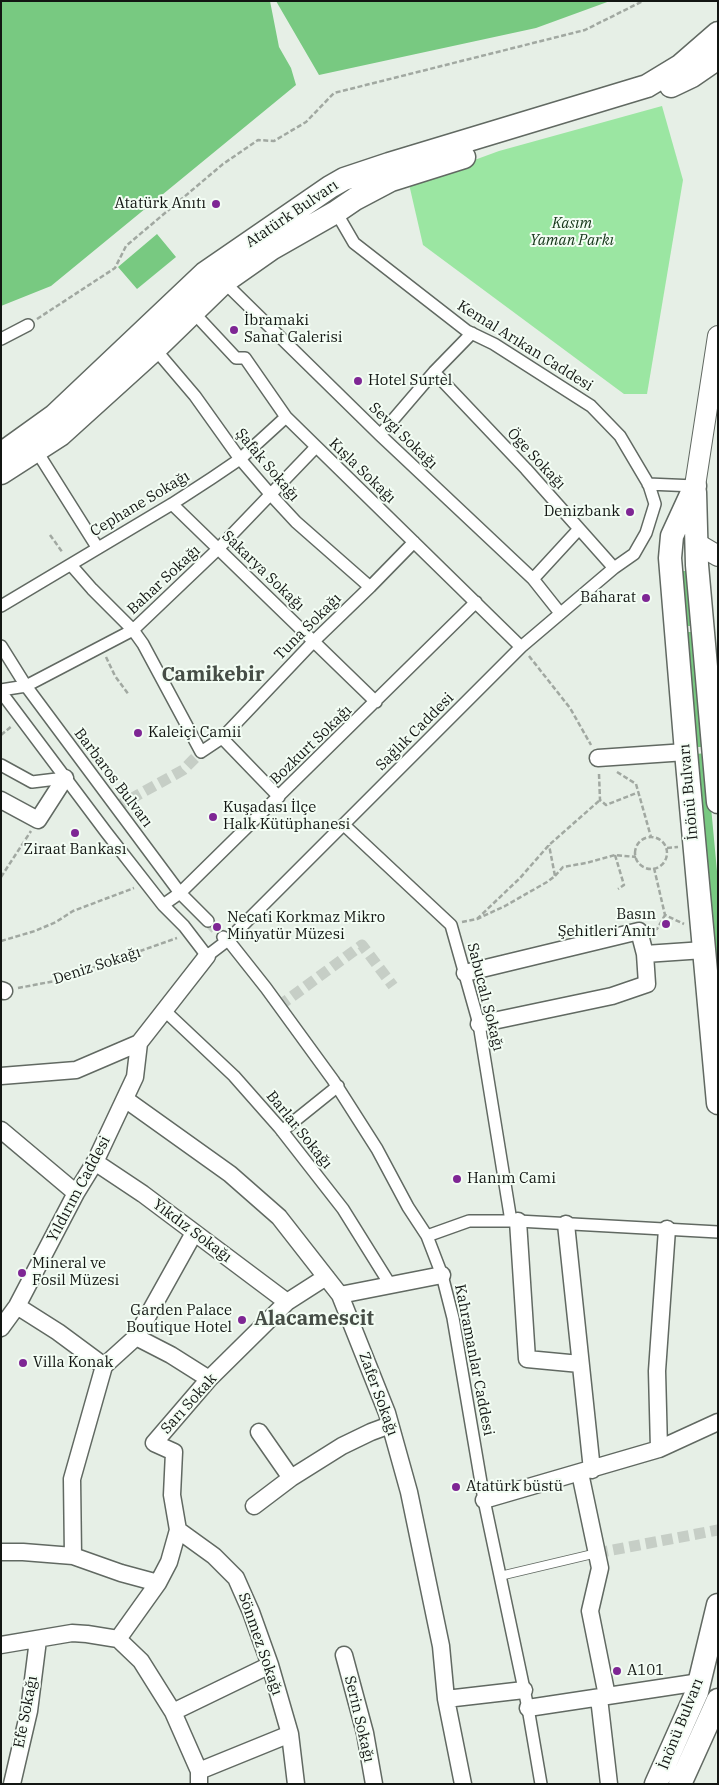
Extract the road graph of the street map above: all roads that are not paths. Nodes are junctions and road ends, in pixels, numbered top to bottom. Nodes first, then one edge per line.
1 (718, 33) edge
2 (716, 60) edge
3 (337, 183) junction
4 (355, 199) junction
5 (336, 212) junction
6 (224, 282) junction
7 (193, 312) junction
8 (28, 325) road end
9 (472, 333) junction
10 (718, 336) edge
11 (1, 339) edge
12 (155, 349) junction
13 (434, 372) junction
14 (713, 407) edge
15 (286, 417) junction
16 (380, 435) junction
17 (48, 446) junction
18 (316, 447) junction
19 (1, 454) edge
20 (240, 458) junction
21 (1, 473) edge
22 (648, 484) junction
23 (695, 486) junction
24 (271, 494) junction
25 (172, 504) junction
26 (579, 529) junction
27 (646, 533) joint
28 (414, 542) junction
29 (696, 543) junction
30 (97, 547) junction
31 (218, 549) junction
32 (718, 556) edge
33 (71, 565) junction
34 (614, 568) junction
35 (533, 579) junction
36 (370, 588) junction
37 (476, 602) junction
38 (1, 606) edge
39 (560, 613) junction
40 (133, 630) junction
41 (314, 641) junction
42 (1, 646) edge
43 (521, 647) junction
44 (26, 686) junction
45 (1, 691) edge
46 (376, 702) junction
47 (222, 738) junction
48 (686, 752) junction
49 (598, 758) road end
50 (1, 765) edge
51 (65, 778) junction
52 (279, 797) junction
53 (1, 800) edge
54 (718, 802) edge
55 (344, 825) junction
56 (180, 893) junction
57 (163, 905) junction
58 (208, 921) tunnel mouth
59 (225, 938) junction
60 (704, 950) junction
61 (645, 954) junction
62 (207, 956) junction
63 (465, 973) junction
64 (165, 1010) junction
65 (479, 1024) junction
66 (139, 1043) junction
67 (1, 1076) edge
68 (338, 1086) junction
69 (125, 1099) junction
70 (718, 1103) edge
71 (1, 1130) edge
72 (282, 1131) junction
73 (96, 1162) junction
74 (76, 1193) junction
75 (514, 1221) junction
76 (566, 1224) junction
77 (667, 1229) junction
78 (718, 1232) edge
79 (194, 1233) junction
80 (427, 1236) junction
81 (442, 1274) junction
82 (326, 1277) junction
83 (391, 1286) junction
84 (340, 1295) junction
85 (287, 1302) junction
86 (16, 1306) junction
87 (1, 1328) edge
88 (136, 1337) junction
89 (580, 1364) junction
90 (104, 1366) junction
91 (210, 1379) junction
92 (718, 1422) edge
93 (390, 1425) junction
94 (259, 1432) dead end
95 (660, 1449) junction
96 (586, 1471) junction
97 (291, 1478) junction
98 (484, 1500) junction
99 (254, 1506) dead end
100 (178, 1530) junction
101 (1, 1552) edge
102 (597, 1553) junction
103 (74, 1556) junction
104 (500, 1576) junction
105 (158, 1582) junction
106 (718, 1605) edge
107 (118, 1639) junction
108 (38, 1640) junction
109 (1, 1645) edge
110 (344, 1655) dead end
111 (270, 1666) junction
112 (524, 1690) junction
113 (710, 1696) edge
114 (603, 1697) junction
115 (446, 1699) junction
116 (528, 1708) junction
117 (173, 1712) junction
118 (711, 1729) edge
119 (290, 1734) junction
120 (199, 1778) edge
121 (12, 1784) edge
122 (296, 1784) edge
123 (374, 1784) edge
124 (463, 1784) edge
125 (541, 1784) edge
126 (610, 1784) edge
127 (656, 1784) edge
128 (680, 1784) edge

1 - 3 main road, Atatürk Bulvarı
2 - 4 main road, Atatürk Bulvarı
3 - 4 main road
3 - 5 main road
3 - 19 main road, Atatürk Bulvarı
4 - 5 main road, Atatürk Bulvarı
5 - 6 main road, Atatürk Bulvarı
5 - 9 street, Kemal Arıkan Caddesi
6 - 7 main road, Atatürk Bulvarı
6 - 16 street, Sevgi Sokağı
7 - 12 main road, Atatürk Bulvarı
7 - 15 street, Kışla Sokağı
8 - 11 street
9 - 13 street
9 - 22 street, Kemal Arıkan Caddesi
10 - 14 street, İnönü Bulvarı
12 - 17 main road, Atatürk Bulvarı
12 - 20 street, Şafak Sokağı
13 - 16 street
13 - 26 street, Öge Sokağı
14 - 23 street, İnönü Bulvarı
15 - 18 street, Kışla Sokağı
15 - 20 street, Cephane Sokağı
16 - 35 street, Sevgi Sokağı
17 - 21 main road, Atatürk Bulvarı
17 - 30 street
18 - 24 street, Bahar Sokağı
18 - 28 street, Kışla Sokağı
20 - 24 street, Şafak Sokağı
20 - 25 street, Cephane Sokağı
22 - 23 street
22 - 27 street, Kemal Arıkan Caddesi
23 - 29 main road, İnönü Bulvarı
23 - 48 main road, İnönü Bulvarı
24 - 31 street, Bahar Sokağı
24 - 36 street, Şafak Sokağı
25 - 30 street, Cephane Sokağı
25 - 31 street, Sakarya Sokağı
26 - 34 street, Öge Sokağı
26 - 35 street
27 - 34 street, Sağlık Caddesi
28 - 36 street, Tuna Sokağı
28 - 37 street, Kışla Sokağı
29 - 32 street
29 - 54 main road, İnönü Bulvarı
30 - 33 street, Cephane Sokağı
31 - 40 street, Bahar Sokağı
31 - 41 street, Sakarya Sokağı
33 - 38 street, Cephane Sokağı
33 - 40 street
34 - 39 street, Sağlık Caddesi
35 - 39 street, Sevgi Sokağı
36 - 41 street, Tuna Sokağı
37 - 43 street, Kışla Sokağı
37 - 46 street, Bozkurt Sokağı
39 - 43 street, Sağlık Caddesi
40 - 44 street, Bahar Sokağı
40 - 47 street, Tuna Sokağı
41 - 46 street, Sakarya Sokağı
41 - 47 street, Tuna Sokağı
42 - 44 street, Barbaros Bulvarı
43 - 55 street, Sağlık Caddesi
44 - 45 street, Bahar Sokağı
44 - 56 street, Barbaros Bulvarı
45 - 51 street
46 - 52 street, Bozkurt Sokağı
47 - 52 street
48 - 49 street
48 - 60 main road, İnönü Bulvarı
50 - 51 street
51 - 53 street
51 - 57 street
52 - 56 street, Bozkurt Sokağı
55 - 59 street, Sağlık Caddesi
55 - 63 street, Sabucalı Sokağı
56 - 57 street, Bozkurt Sokağı
56 - 58 street, Barbaros Bulvarı
57 - 62 street
59 - 62 street, Sağlık Caddesi
59 - 68 street, Kahramanlar Caddesi
60 - 61 street
60 - 70 main road, İnönü Bulvarı
61 - 63 street
61 - 65 street
62 - 64 street
63 - 65 street, Sabucalı Sokağı
64 - 66 street
64 - 72 street, Barlar Sokağı
65 - 75 street, Sabucalı Sokağı
66 - 67 street
66 - 69 street, Yıldırım Caddesi
68 - 72 street
68 - 80 street, Kahramanlar Caddesi
69 - 73 street, Yıldırım Caddesi
69 - 82 street, Zafer Sokağı
71 - 74 street
72 - 83 street, Barlar Sokağı
73 - 74 street, Yıldırım Caddesi
73 - 79 street, Yıkdız Sokağı
74 - 86 street, Yıldırım Caddesi
75 - 76 street
75 - 80 street
75 - 89 street
76 - 77 street
76 - 89 street
77 - 78 street
77 - 95 street
79 - 85 street, Yıkdız Sokağı
79 - 88 street
80 - 81 street, Kahramanlar Caddesi
81 - 83 street
81 - 98 street, Kahramanlar Caddesi
82 - 84 street, Zafer Sokağı
82 - 85 street, Sarı Sokak
83 - 84 street
84 - 93 street, Zafer Sokağı
85 - 91 street, Sarı Sokak
86 - 87 street, Yıldırım Caddesi
86 - 90 street
88 - 90 street
88 - 91 street
89 - 96 street
90 - 103 street
91 - 100 street, Sarı Sokak
92 - 95 street
93 - 97 street
93 - 115 street, Zafer Sokağı
94 - 97 street
95 - 96 street
96 - 98 street
96 - 102 street
97 - 99 street
98 - 104 street, Kahramanlar Caddesi
100 - 105 street, Sarı Sokak
100 - 111 street, Sönmez Sokağı
101 - 103 street
102 - 104 lane
102 - 114 street
103 - 105 street
104 - 112 street, Kahramanlar Caddesi
105 - 107 street, Sarı Sokak
106 - 113 main road, İnönü Bulvarı
107 - 108 street
107 - 117 street
108 - 109 street
108 - 121 street, Efe Sokağı
110 - 123 street, Serin Sokağı
111 - 117 street
111 - 119 street, Sönmez Sokağı
112 - 115 street
112 - 116 street, Kahramanlar Caddesi
113 - 114 street
113 - 118 main road, İnönü Bulvarı
113 - 127 main road, İnönü Bulvarı
114 - 116 street
114 - 126 street
115 - 124 street, Zafer Sokağı
116 - 125 street, Kahramanlar Caddesi
117 - 120 street
118 - 128 main road, İnönü Bulvarı
119 - 120 street
119 - 122 street, Sönmez Sokağı

